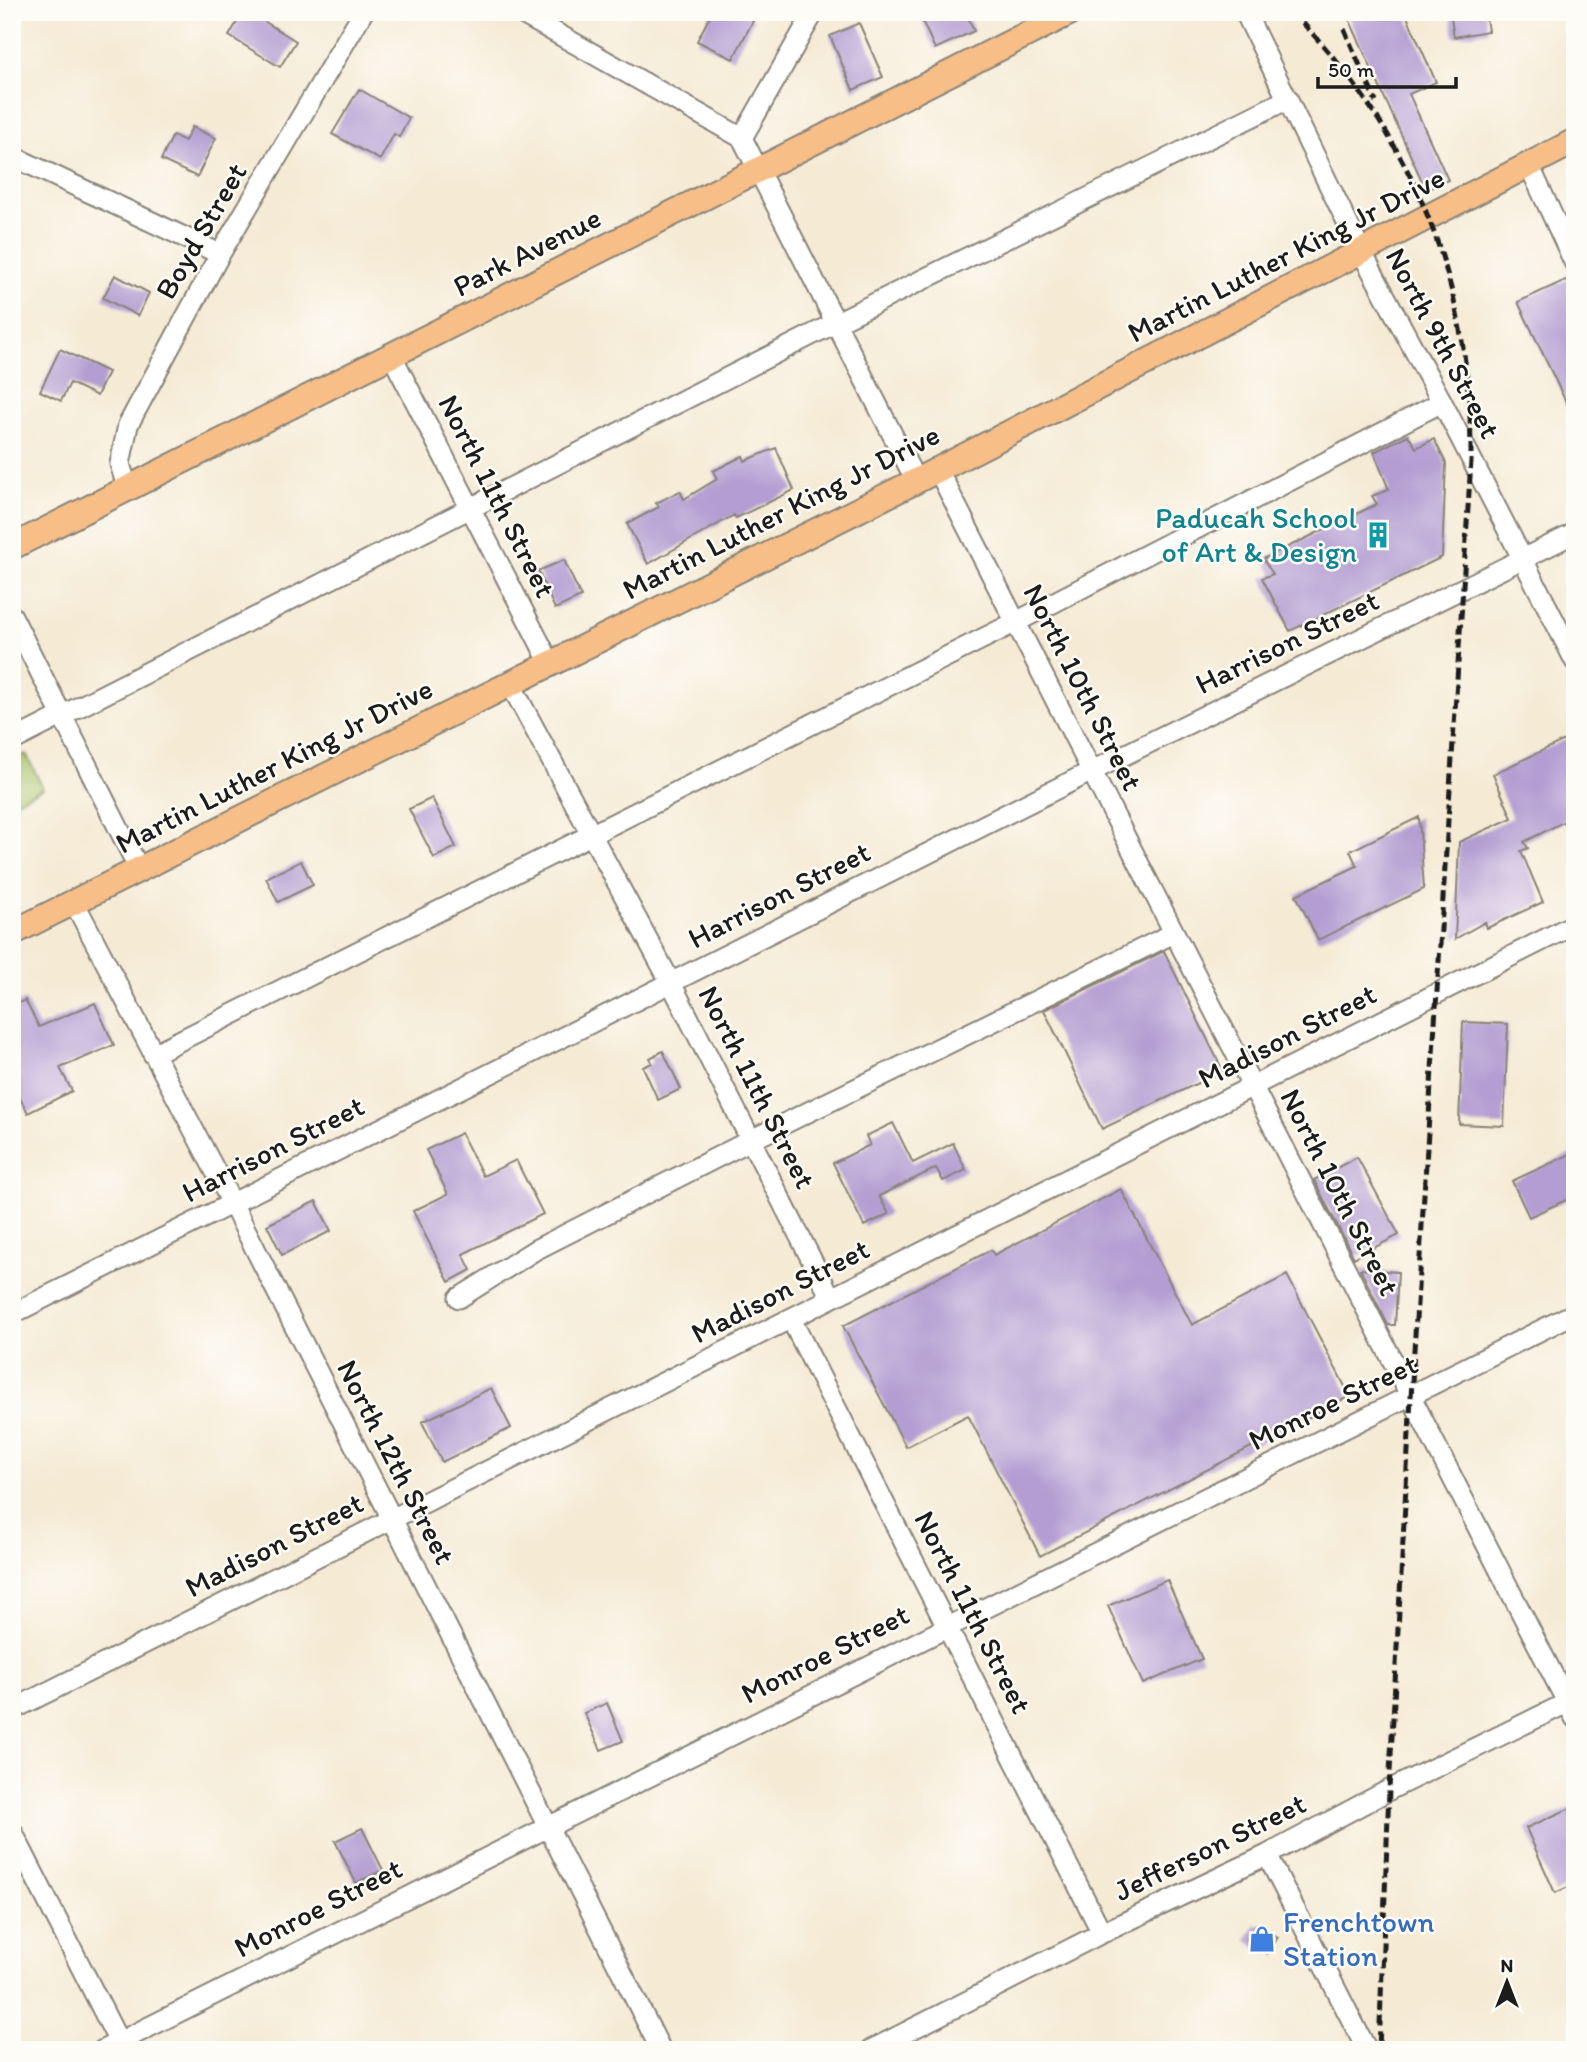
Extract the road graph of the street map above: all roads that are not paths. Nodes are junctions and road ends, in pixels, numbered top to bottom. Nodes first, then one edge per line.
1 (363, 12) edge
2 (519, 12) edge
3 (814, 12) edge
4 (1071, 12) edge
5 (1245, 12) edge
6 (1288, 99) junction
7 (741, 138) junction
8 (1575, 141) edge
9 (12, 156) edge
10 (1529, 165) junction
11 (758, 170) junction
12 (1361, 251) junction
13 (220, 254) junction
14 (1575, 264) edge
15 (835, 323) junction
16 (392, 356) junction
17 (1442, 402) junction
18 (927, 475) junction
19 (127, 487) junction
20 (469, 509) junction
21 (1575, 533) edge
22 (12, 547) edge
23 (1522, 560) junction
24 (12, 616) edge
25 (1016, 622) junction
26 (1575, 661) edge
27 (550, 663) junction
28 (510, 682) junction
29 (61, 716) junction
30 (12, 740) edge
31 (1092, 771) junction
32 (592, 835) junction
33 (139, 869) junction
34 (75, 902) junction
35 (1575, 925) edge
36 (12, 933) edge
37 (1174, 933) junction
38 (671, 983) junction
39 (153, 1054) junction
40 (1252, 1087) junction
41 (751, 1140) junction
42 (232, 1203) junction
43 (459, 1298) dead end
44 (831, 1298) junction
45 (1575, 1313) edge
46 (12, 1314) edge
47 (791, 1318) junction
48 (1411, 1397) junction
49 (392, 1519) junction
50 (946, 1626) junction
51 (1572, 1706) edge
52 (12, 1710) edge
53 (547, 1826) junction
54 (12, 1831) edge
55 (1266, 1855) junction
56 (1102, 1933) junction
57 (115, 2047) edge
58 (661, 2050) edge
59 (871, 2050) edge
60 (1367, 2050) edge

1 - 13 street, Boyd Street
2 - 7 street
3 - 7 street
4 - 11 main road, Park Avenue
5 - 6 street, North 9th Street
6 - 12 street, North 9th Street
6 - 15 street
7 - 11 street, North 10th Street
8 - 10 main road, Martin Luther King Jr Drive
9 - 13 street
10 - 12 main road, Martin Luther King Jr Drive
10 - 14 street
11 - 15 street, North 10th Street
11 - 16 main road, Park Avenue
12 - 17 street, North 9th Street
12 - 18 main road, Martin Luther King Jr Drive
13 - 19 street, Boyd Street
15 - 18 street, North 10th Street
15 - 20 street
16 - 19 main road, Park Avenue
16 - 20 street, North 11th Street
17 - 23 street, North 9th Street
17 - 25 street
18 - 25 street, North 10th Street
18 - 27 main road, Martin Luther King Jr Drive
19 - 22 main road, Park Avenue
20 - 27 street, North 11th Street
20 - 29 street
21 - 23 street, Harrison Street
23 - 26 street, North 9th Street
23 - 31 street, Harrison Street
24 - 29 street
25 - 31 street, North 10th Street
25 - 32 street
27 - 28 main road, Martin Luther King Jr Drive
28 - 32 street, North 11th Street
28 - 33 main road, Martin Luther King Jr Drive
29 - 30 street
29 - 33 street
31 - 37 street, North 10th Street
31 - 38 street, Harrison Street
32 - 38 street, North 11th Street
32 - 39 street
33 - 34 main road, Martin Luther King Jr Drive
34 - 36 main road, Martin Luther King Jr Drive
34 - 39 street, North 12th Street
35 - 40 street, Madison Street
37 - 40 street, North 10th Street
37 - 41 street
38 - 41 street, North 11th Street
38 - 42 street, Harrison Street
39 - 42 street, North 12th Street
40 - 44 street, Madison Street
40 - 48 street, North 10th Street
41 - 43 street
41 - 44 street, North 11th Street
42 - 46 street, Harrison Street
42 - 49 street, North 12th Street
44 - 47 street, Madison Street
45 - 48 street, Monroe Street
47 - 49 street, Madison Street
47 - 50 street, North 11th Street
48 - 50 street, Monroe Street
48 - 51 street, North 10th Street
49 - 52 street, Madison Street
49 - 53 street, North 12th Street
50 - 53 street, Monroe Street
50 - 56 street, North 11th Street
51 - 55 street, Jefferson Street
53 - 57 street, Monroe Street
53 - 58 street, North 12th Street
54 - 57 street
55 - 56 street, Jefferson Street
55 - 60 street
56 - 59 street, Jefferson Street

